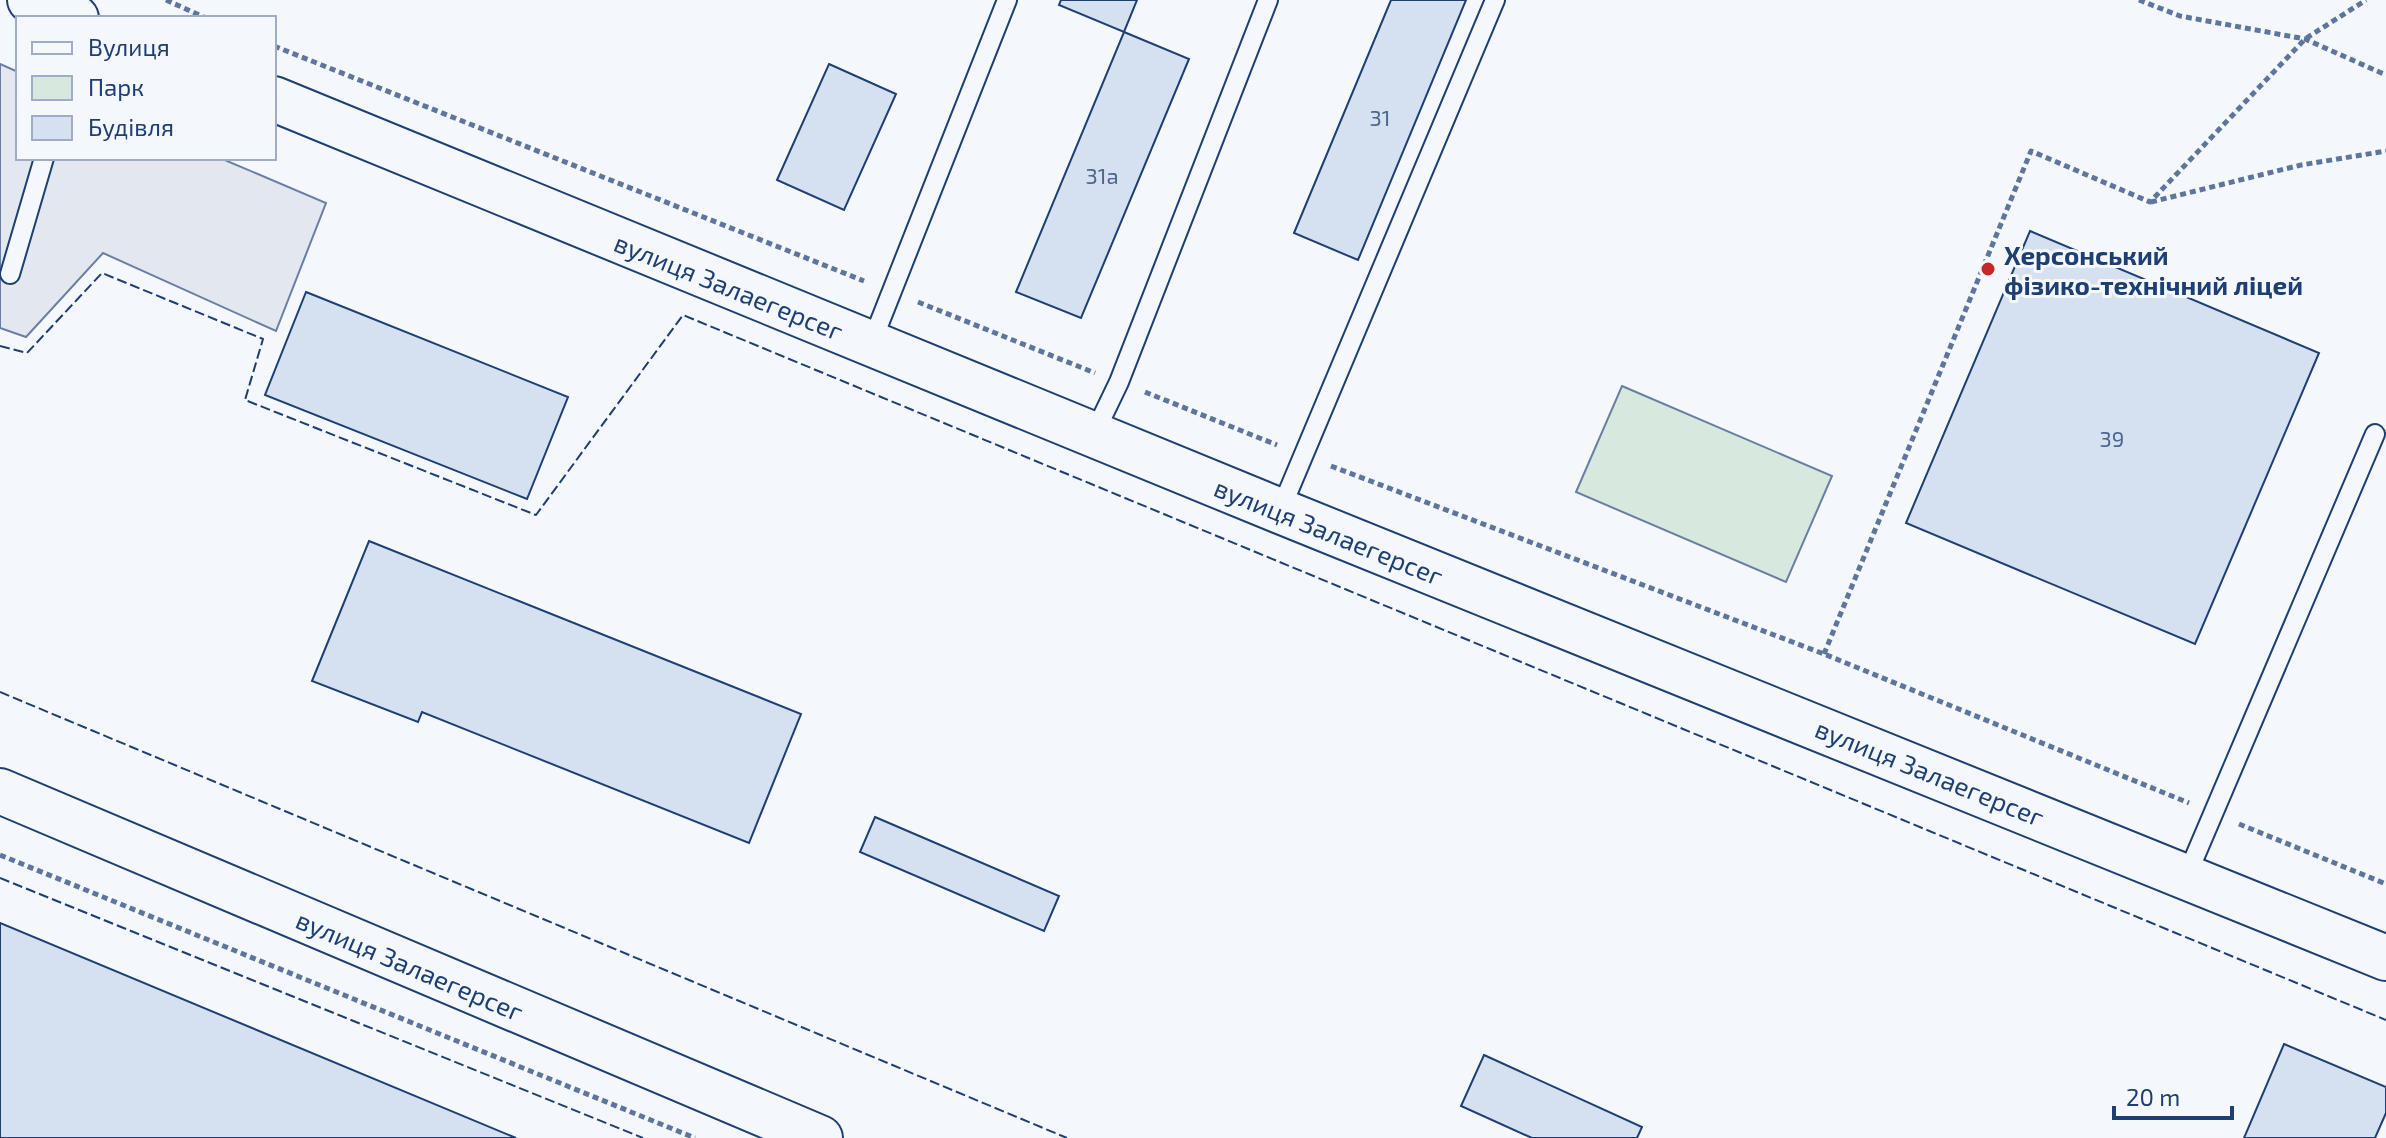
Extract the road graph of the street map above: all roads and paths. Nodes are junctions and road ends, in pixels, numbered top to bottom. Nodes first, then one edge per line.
1 (30, 0) edge
2 (166, 0) edge
3 (1007, 0) edge
4 (1268, 0) edge
5 (1495, 0) edge
6 (2139, 0) edge
7 (2366, 0) edge
8 (71, 16) edge
9 (202, 16) edge
10 (2305, 39) junction
11 (2386, 75) edge
12 (276, 100) edge
13 (2386, 151) edge
14 (43, 160) edge
15 (2150, 202) junction
16 (10, 274) dead end
17 (871, 344) junction
18 (1094, 434) junction
19 (2375, 434) dead end
20 (1280, 511) junction
21 (1824, 654) dead end
22 (0, 791) edge
23 (0, 855) edge
24 (2187, 875) junction
25 (2386, 958) edge
26 (695, 1138) edge
27 (820, 1138) edge

1 - 8 main road
2 - 9 path
3 - 17 lane
4 - 18 lane
5 - 20 lane
6 - 10 path
7 - 10 path
10 - 11 path
10 - 15 path
12 - 17 main road, вулиця Залаегерсег
13 - 15 path
14 - 16 lane
15 - 21 path
17 - 18 main road, вулиця Залаегерсег
18 - 20 main road, вулиця Залаегерсег
19 - 24 lane
20 - 24 main road, вулиця Залаегерсег
22 - 27 main road, вулиця Залаегерсег
23 - 26 path
24 - 25 main road, вулиця Залаегерсег

